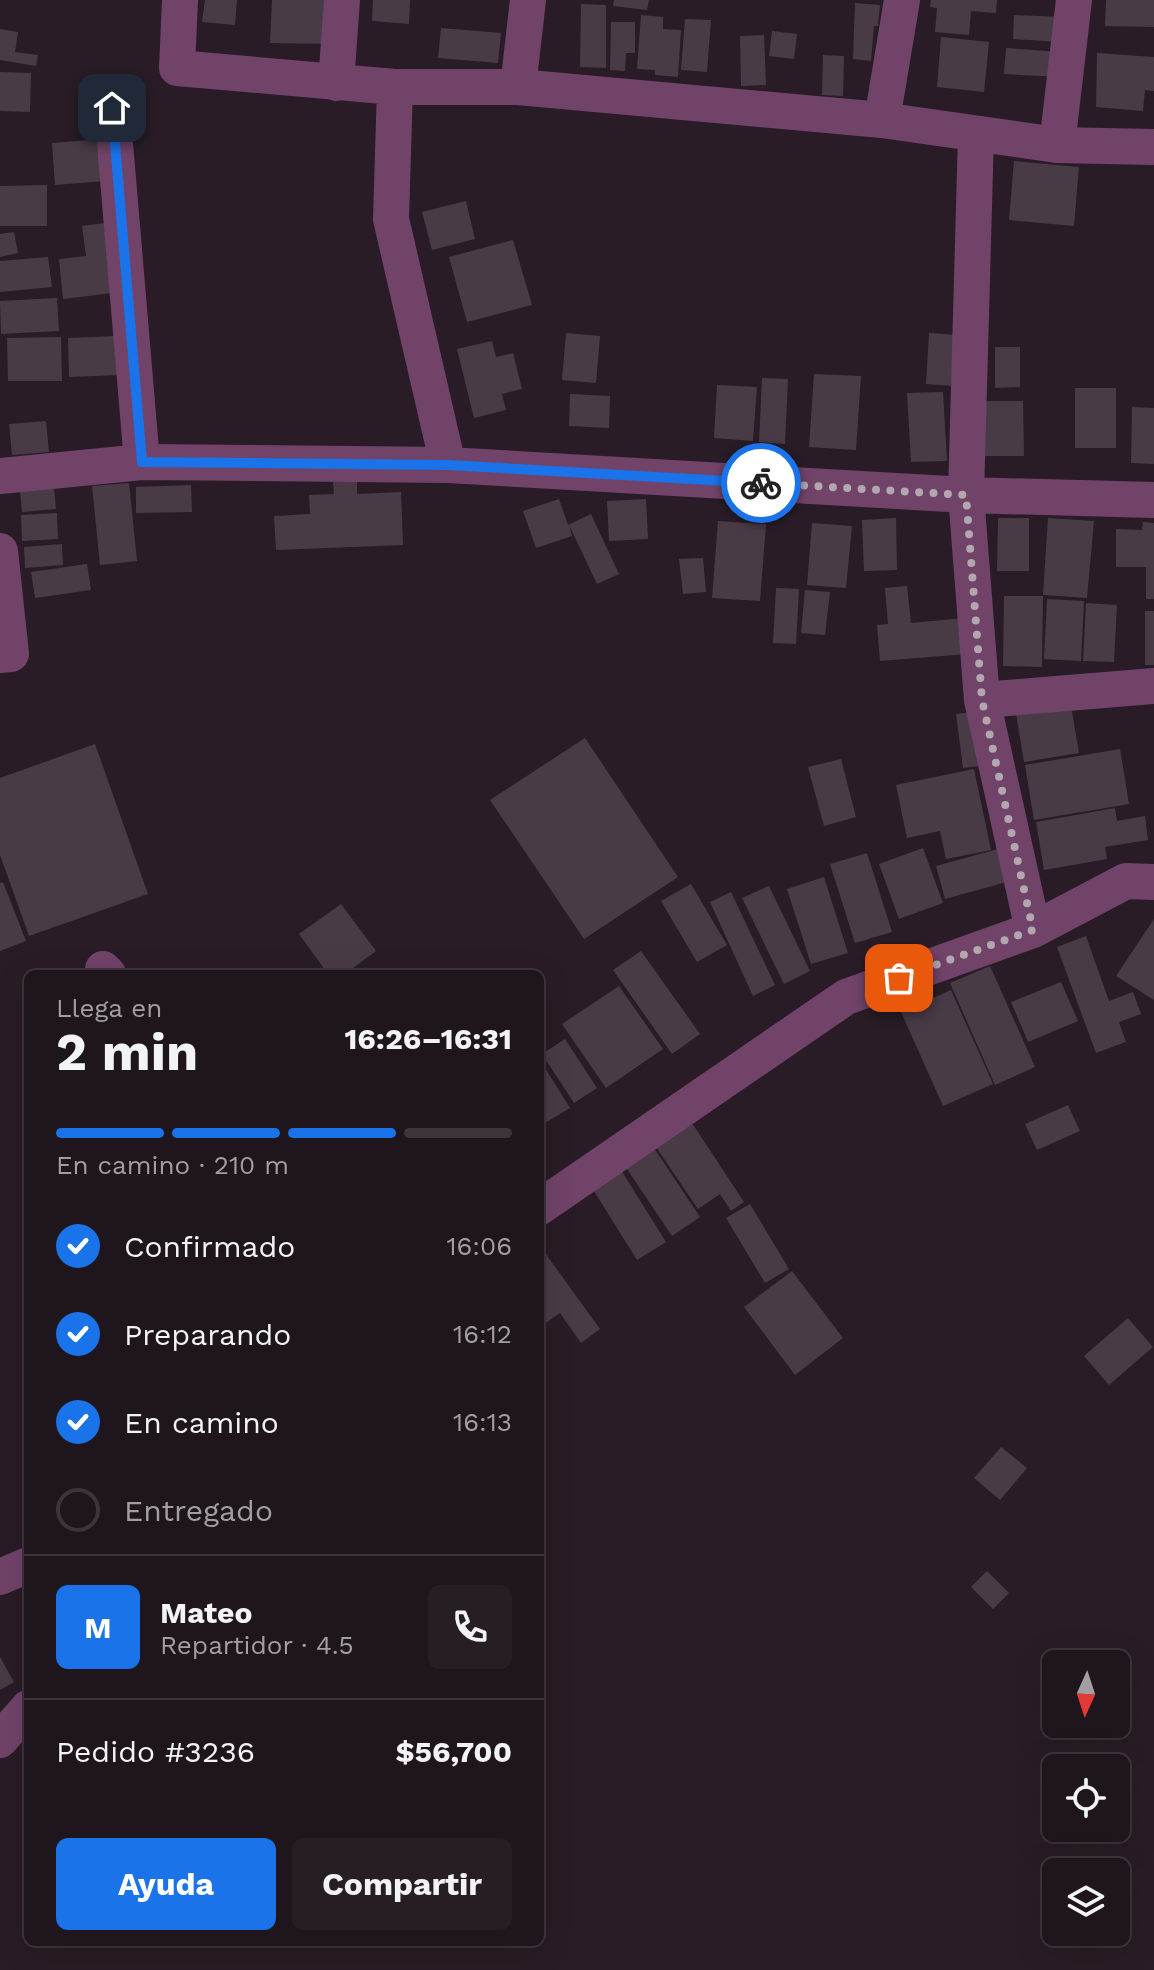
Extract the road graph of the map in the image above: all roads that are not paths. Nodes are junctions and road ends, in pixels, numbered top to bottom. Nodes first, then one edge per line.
1 (180, 0) edge
2 (342, 0) edge
3 (528, 0) edge
4 (902, 0) edge
5 (1074, 0) edge
6 (336, 83) junction
7 (395, 87) junction
8 (518, 87) junction
9 (112, 108) dead end
10 (882, 120) junction
11 (976, 134) junction
12 (1057, 145) junction
13 (1154, 147) edge
14 (142, 462) junction
15 (448, 465) junction
16 (0, 476) edge
17 (966, 495) junction
18 (1154, 500) edge
19 (0, 551) edge
20 (0, 655) edge
21 (1154, 686) edge
22 (982, 700) junction
23 (1154, 882) edge
24 (1033, 930) junction
25 (544, 1204) edge
26 (24, 1567) edge
27 (0, 1577) edge
28 (24, 1713) edge
29 (0, 1740) edge

1 - 6 street
2 - 6 street
3 - 8 street
4 - 10 street
5 - 12 street
6 - 7 street
7 - 8 street
7 - 15 street
8 - 10 street
9 - 14 street
10 - 11 street
11 - 12 street
11 - 17 street
12 - 13 street
14 - 15 street
14 - 16 street
15 - 17 street
17 - 18 street
17 - 22 street
19 - 20 street
21 - 22 street
22 - 24 street
23 - 24 street
24 - 25 street
26 - 27 street
28 - 29 street

